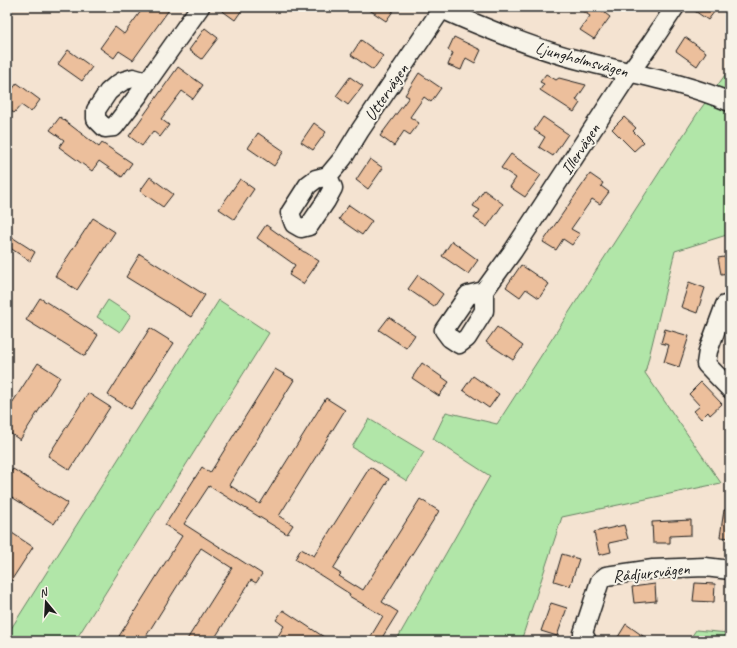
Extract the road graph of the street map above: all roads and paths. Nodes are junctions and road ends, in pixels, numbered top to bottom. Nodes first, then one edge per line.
1 (200, 7) edge
2 (675, 7) edge
3 (441, 8) edge
4 (630, 72) junction
5 (146, 82) dead end
6 (730, 102) edge
7 (328, 176) dead end
8 (484, 291) dead end
9 (730, 304) edge
10 (730, 389) edge
11 (730, 570) edge
12 (587, 641) edge

1 - 5 street
2 - 4 street, Illervägen
3 - 4 street, Ljungholmsvägen
3 - 7 street, Uttervägen
4 - 6 street, Ljungholmsvägen
4 - 8 street, Illervägen
9 - 10 street
11 - 12 street, Rådjursvägen

